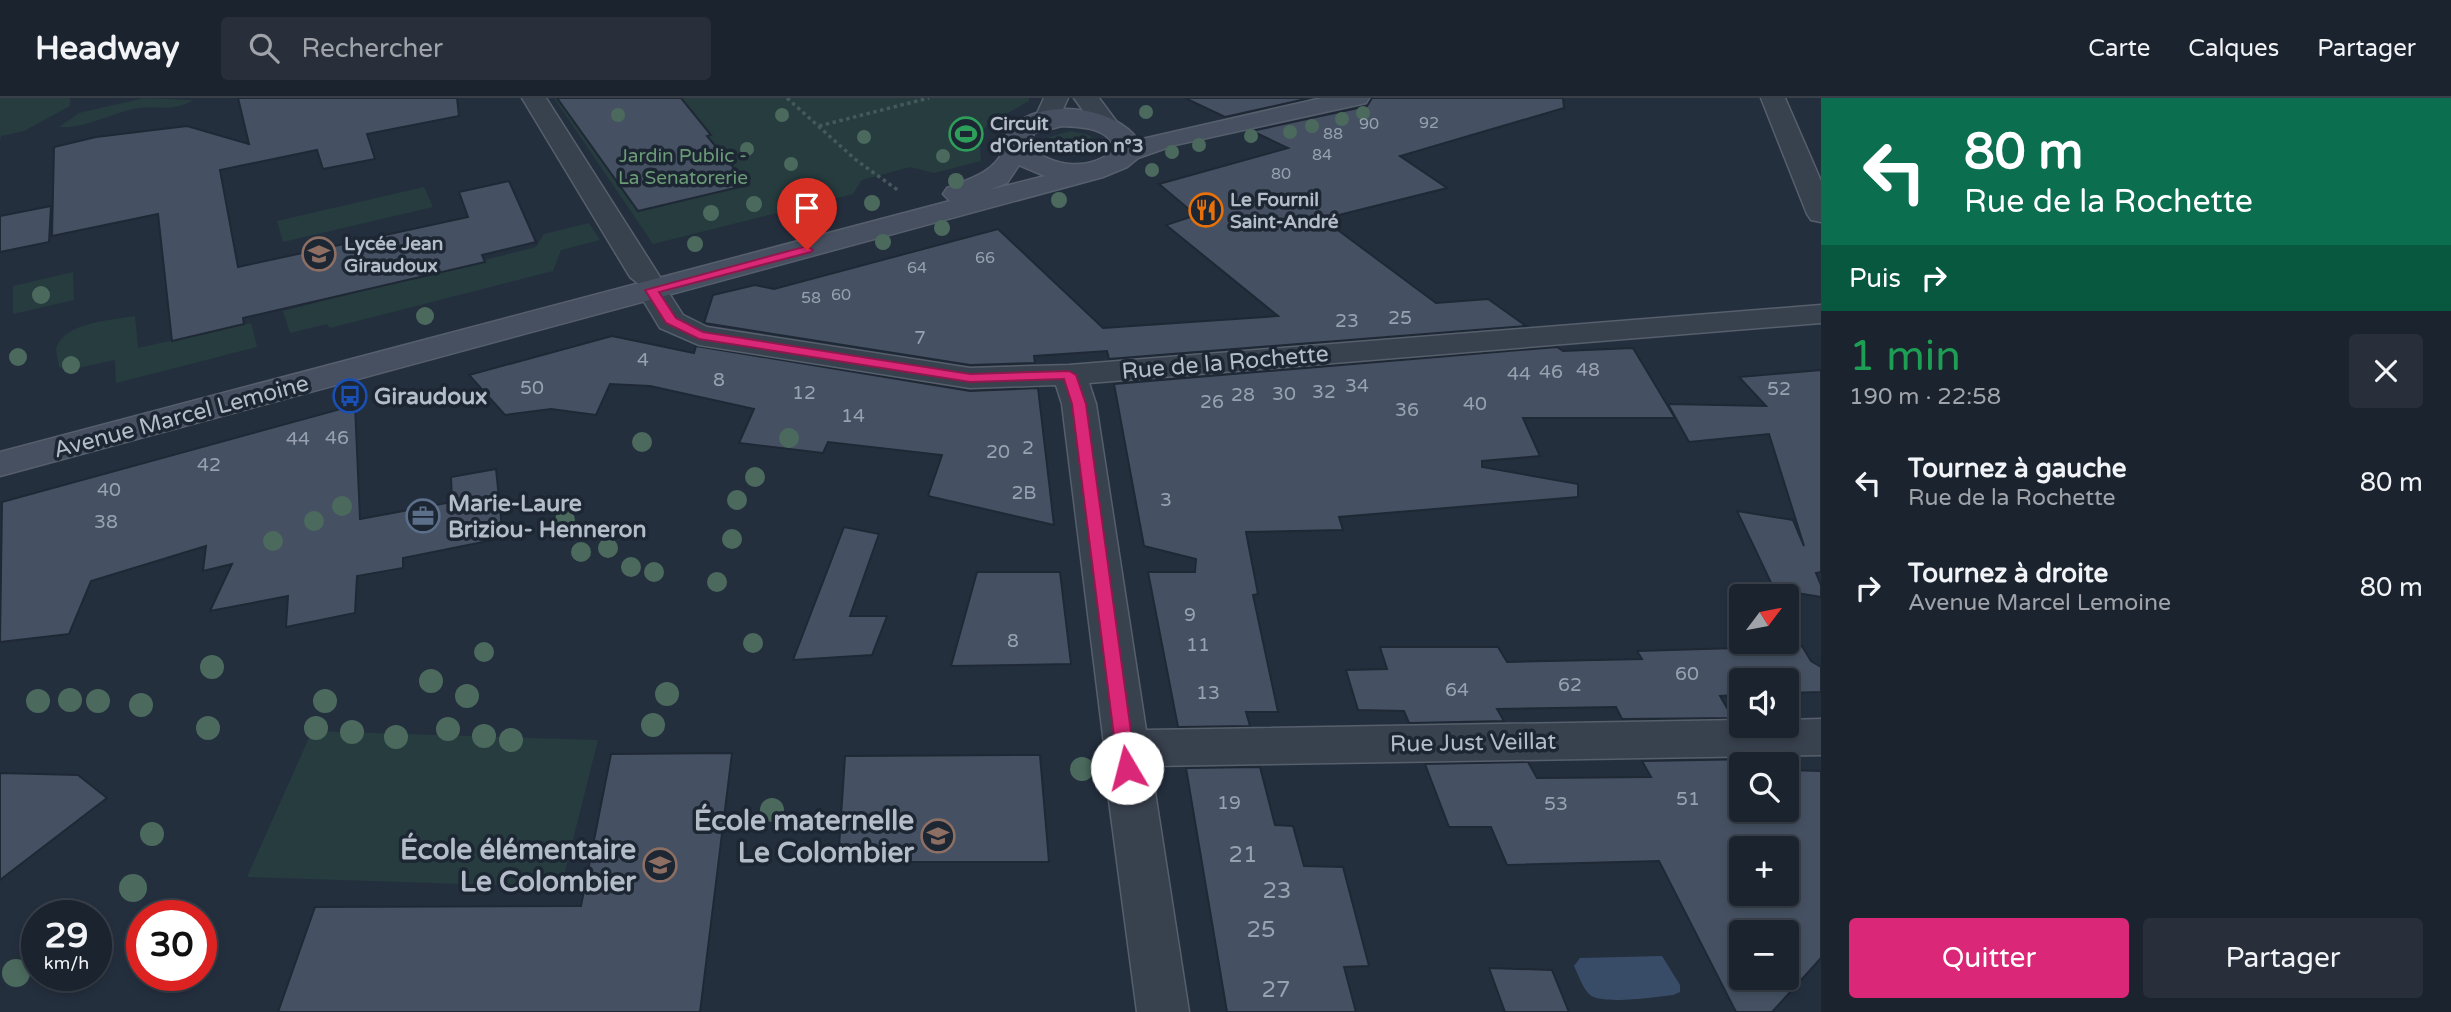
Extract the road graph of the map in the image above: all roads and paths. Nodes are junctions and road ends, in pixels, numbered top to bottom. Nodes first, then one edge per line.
1 (534, 98) edge
2 (787, 98) edge
3 (929, 98) edge
4 (1086, 98) edge
5 (1357, 98) edge
6 (1773, 98) edge
7 (1052, 109) edge
8 (1252, 120) junction
9 (819, 126) junction
10 (1107, 126) junction
11 (1017, 149) junction
12 (1129, 152) junction
13 (1093, 171) junction
14 (914, 206) junction
15 (1821, 214) edge
16 (648, 284) junction
17 (1821, 314) edge
18 (1069, 375) junction
19 (0, 446) edge
20 (0, 464) edge
21 (1821, 737) edge
22 (1124, 748) junction
23 (1163, 1012) edge

1 - 16 street, Rue de la Rochette
2 - 9 path
3 - 9 path
4 - 10 street
5 - 8 main road
6 - 15 street
7 - 10 main road
7 - 11 main road, Avenue Marcel Lemoine
8 - 10 main road
8 - 12 main road
9 - 14 path
10 - 12 main road
11 - 13 main road
11 - 14 main road, Avenue Marcel Lemoine
12 - 13 main road, Avenue Marcel Lemoine
13 - 16 main road, Avenue Marcel Lemoine
14 - 16 main road, Avenue Marcel Lemoine
16 - 18 street, Rue de la Rochette
16 - 19 main road, Avenue Marcel Lemoine
16 - 20 main road, Avenue Marcel Lemoine
17 - 18 street, Rue de la Rochette
18 - 22 street
21 - 22 street, Rue Just Veillat
22 - 23 street

